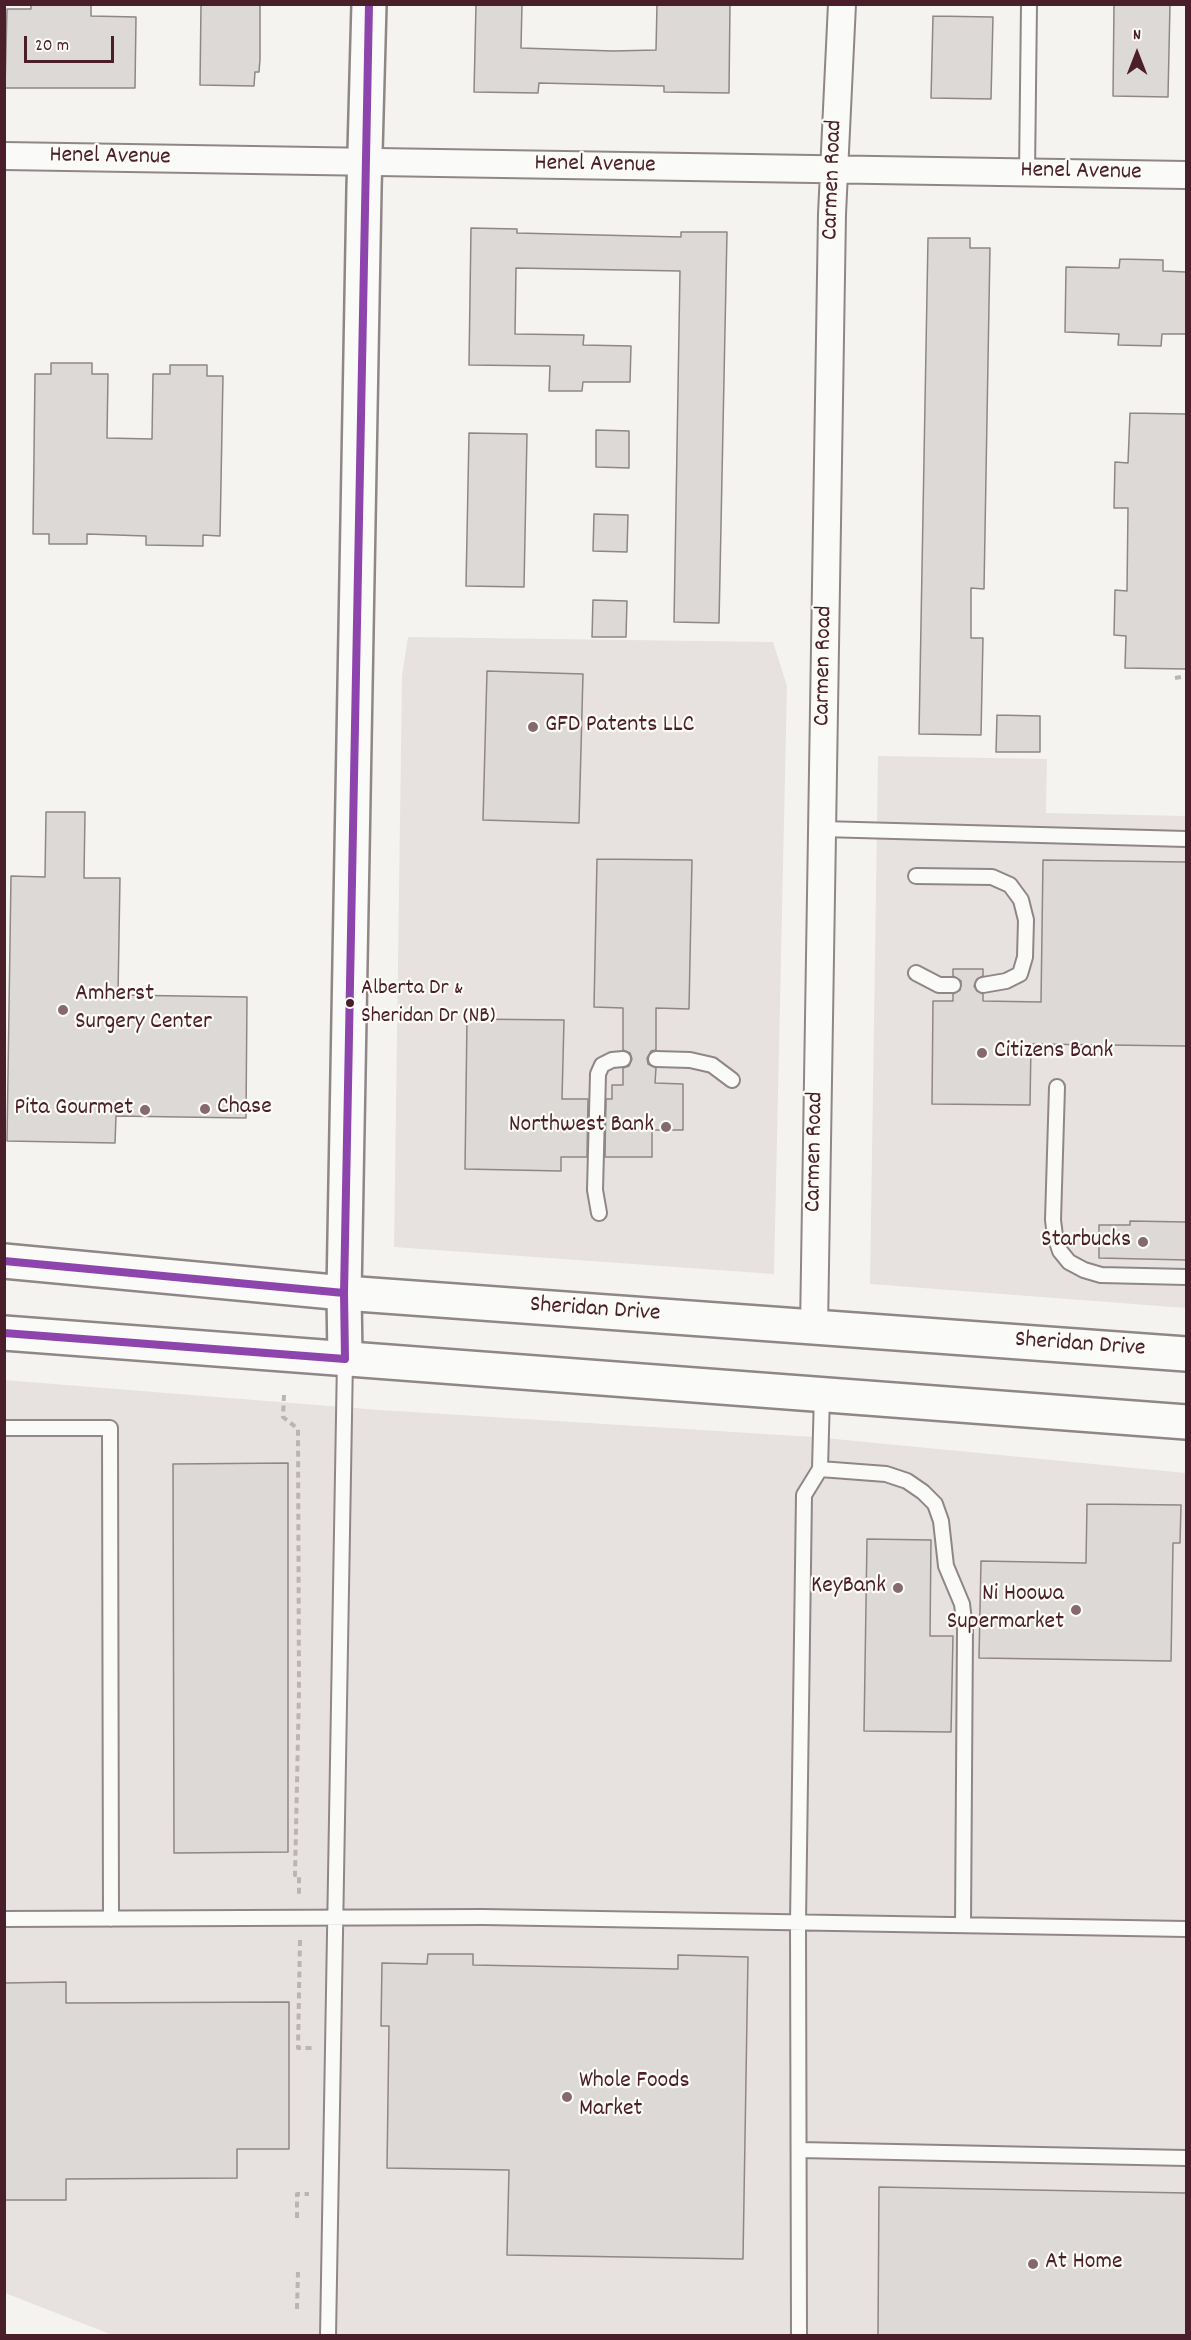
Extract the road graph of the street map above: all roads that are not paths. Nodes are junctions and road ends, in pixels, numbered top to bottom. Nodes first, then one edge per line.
1 (369, 4) edge
2 (842, 4) edge
3 (1029, 4) edge
4 (4, 156) edge
5 (364, 162) junction
6 (833, 170) junction
7 (1027, 172) junction
8 (1186, 175) edge
9 (822, 829) junction
10 (1186, 839) edge
11 (916, 876) dead end
12 (916, 973) dead end
13 (952, 985) dead end
14 (983, 985) dead end
15 (623, 1059) dead end
16 (656, 1059) dead end
17 (732, 1080) dead end
18 (1057, 1087) dead end
19 (599, 1213) dead end
20 (4, 1261) edge
21 (1186, 1277) edge
22 (344, 1293) junction
23 (814, 1327) junction
24 (4, 1333) edge
25 (1186, 1354) edge
26 (345, 1359) junction
27 (822, 1394) junction
28 (1186, 1422) edge
29 (4, 1428) edge
30 (820, 1469) junction
31 (336, 1917) junction
32 (4, 1919) edge
33 (111, 1919) junction
34 (798, 1922) junction
35 (963, 1925) junction
36 (1186, 1929) edge
37 (799, 2150) junction
38 (1186, 2158) edge
39 (328, 2336) edge
40 (799, 2336) edge

1 - 5 main road
2 - 6 street, Carmen Road
3 - 7 lane
4 - 5 street, Henel Avenue
5 - 6 street, Henel Avenue
5 - 22 main road
6 - 7 street, Henel Avenue
6 - 9 street, Carmen Road
7 - 8 street, Henel Avenue
9 - 10 lane
9 - 23 street, Carmen Road
11 - 14 lane
12 - 13 lane
15 - 19 lane
16 - 17 lane
18 - 21 lane
20 - 22 main road, Sheridan Drive
22 - 23 main road, Sheridan Drive
22 - 26 main road
23 - 25 main road, Sheridan Drive
24 - 26 main road
26 - 27 main road
26 - 31 lane
27 - 28 main road
27 - 30 lane
29 - 33 lane
30 - 34 lane
30 - 35 lane
31 - 33 lane
31 - 34 lane
31 - 39 lane
32 - 33 lane
34 - 35 lane
34 - 37 lane
35 - 36 lane
37 - 38 lane
37 - 40 lane

